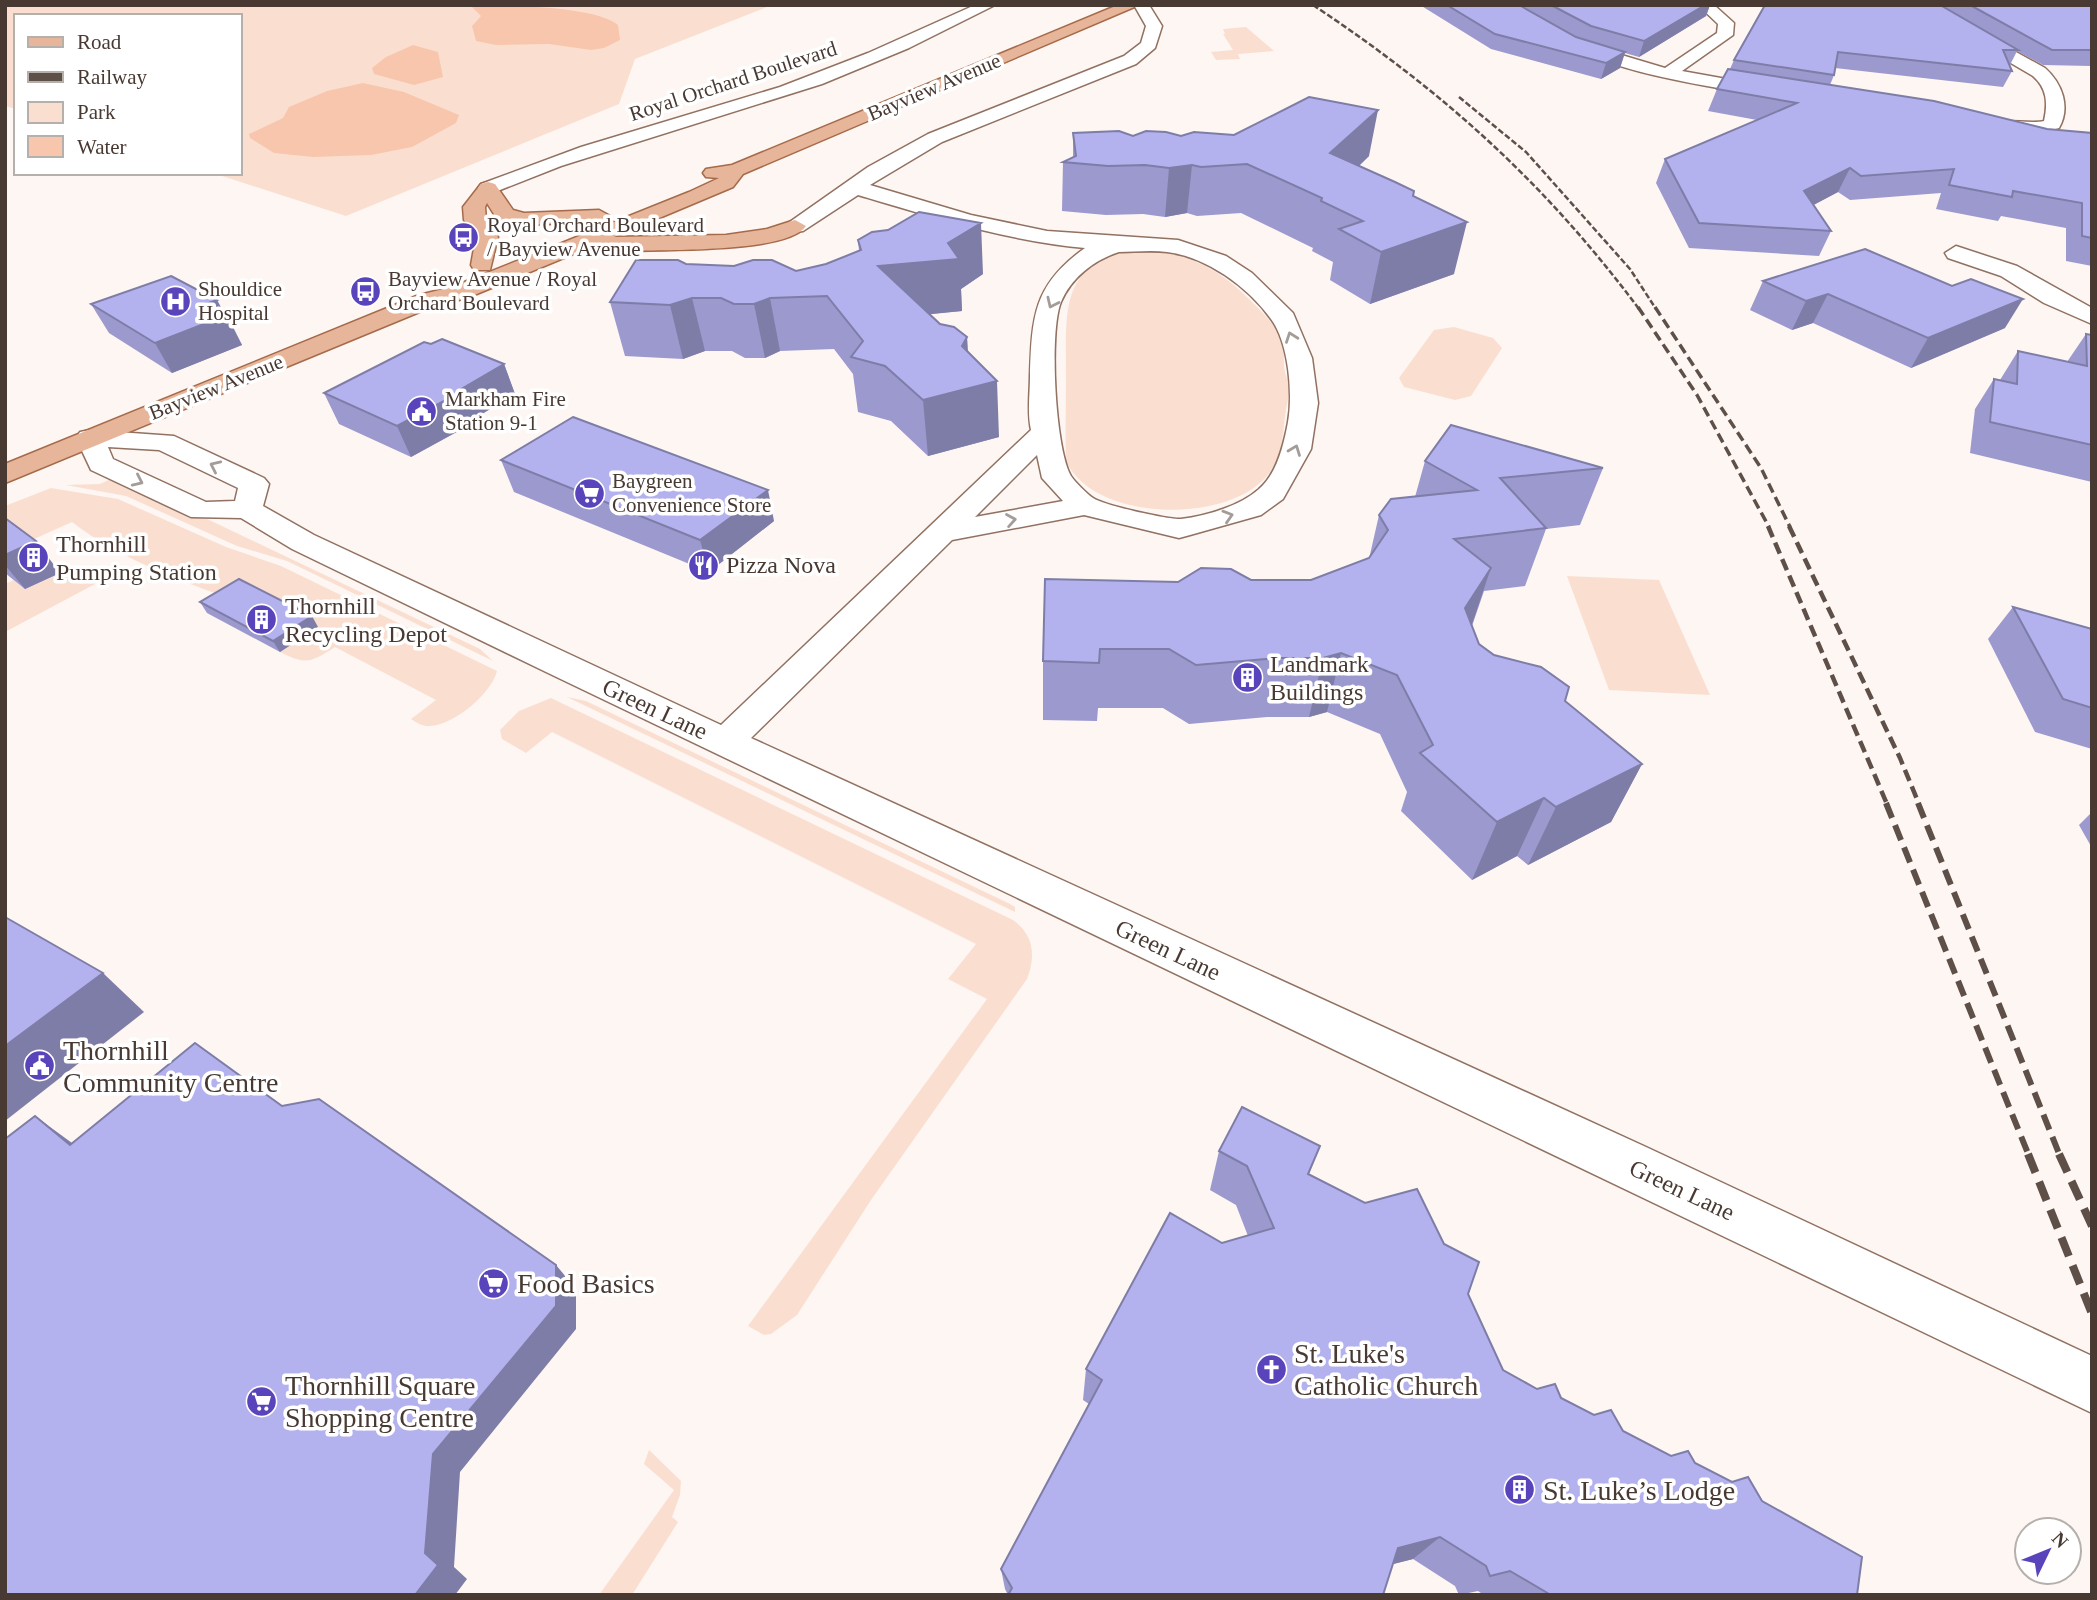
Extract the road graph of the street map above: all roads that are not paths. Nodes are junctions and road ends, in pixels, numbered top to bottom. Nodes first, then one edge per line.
1 (988, 5) edge
2 (1132, 5) edge
3 (1140, 5) edge
4 (1501, 5) edge
5 (1705, 5) edge
6 (1919, 5) edge
7 (1667, 74) junction
8 (1786, 94) edge
9 (1974, 124) edge
10 (736, 170) junction
11 (854, 187) junction
12 (488, 188) junction
13 (696, 196) junction
14 (599, 216) junction
15 (795, 226) junction
16 (1047, 238) junction
17 (1116, 245) junction
18 (1956, 253) dead end
19 (531, 264) junction
20 (482, 265) junction
21 (1075, 267) junction
22 (426, 300) junction
23 (2092, 317) edge
24 (1045, 432) junction
25 (90, 438) junction
26 (5, 474) edge
27 (1084, 506) junction
28 (247, 509) junction
29 (952, 524) junction
30 (725, 742) junction
31 (2092, 1385) edge

1 - 12 street, Royal Orchard Boulevard
2 - 10 main road, Bayview Avenue
3 - 11 street
4 - 7 street
5 - 7 street
6 - 9 street
7 - 8 street
10 - 13 main road, Bayview Avenue
10 - 14 main road, Bayview Avenue
11 - 15 street
11 - 16 street
12 - 14 main road
12 - 20 main road
13 - 15 main road
13 - 19 main road, Bayview Avenue
14 - 20 main road, Bayview Avenue
15 - 19 main road
16 - 17 street
16 - 21 street
17 - 21 street
27 -> 17 street
18 - 23 street
19 - 22 main road, Bayview Avenue
20 - 22 main road, Bayview Avenue
21 -> 24 street
22 - 25 main road, Bayview Avenue
24 - 27 street
24 - 29 street
25 - 26 main road, Bayview Avenue
25 -> 28 street
28 -> 25 street
29 -> 27 street
28 - 30 street, Green Lane
29 - 30 street
30 - 31 street, Green Lane

